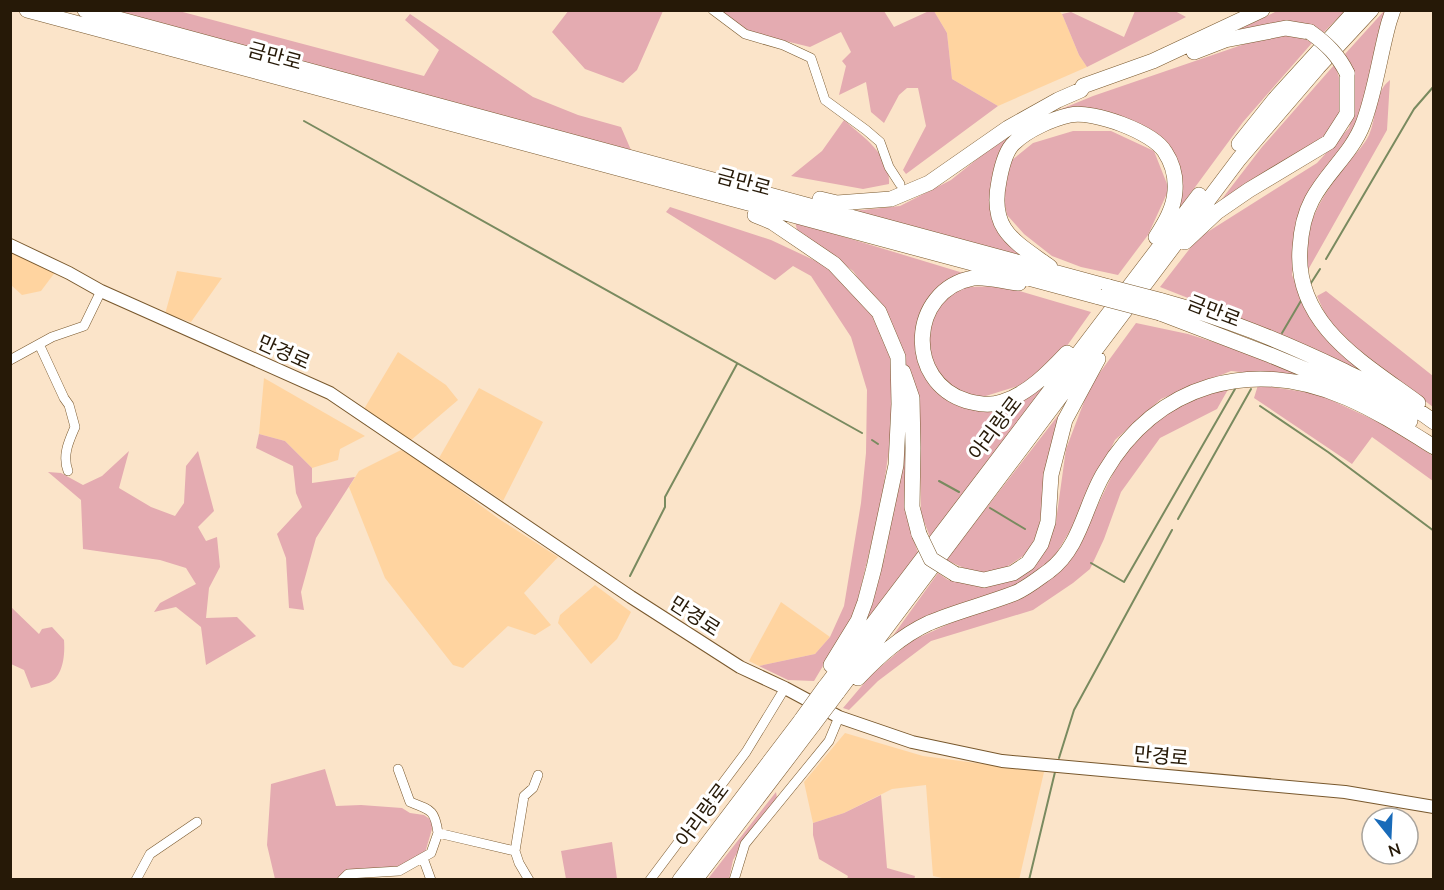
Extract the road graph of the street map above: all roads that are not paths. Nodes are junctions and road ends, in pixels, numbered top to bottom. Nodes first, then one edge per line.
1 (27, 10) edge
2 (85, 10) edge
3 (713, 10) edge
4 (1262, 10) edge
5 (1356, 10) edge
6 (1371, 10) edge
7 (1393, 10) edge
8 (1081, 90) junction
9 (900, 184) dead end
10 (715, 195) junction
11 (774, 196) junction
12 (1176, 242) junction
13 (10, 245) edge
14 (1153, 254) junction
15 (1059, 273) junction
16 (1032, 278) junction
17 (101, 291) junction
18 (1104, 292) junction
19 (1159, 306) junction
20 (39, 344) junction
21 (1091, 346) junction
22 (898, 357) junction
23 (10, 360) edge
24 (1412, 405) junction
25 (1434, 422) edge
26 (1434, 436) edge
27 (1434, 447) edge
28 (68, 471) dead end
29 (786, 688) junction
30 (833, 688) junction
31 (839, 717) junction
32 (808, 722) junction
33 (398, 769) dead end
34 (538, 775) dead end
35 (1434, 807) edge
36 (197, 822) dead end
37 (438, 833) junction
38 (515, 851) junction
39 (423, 858) junction
40 (520, 866) junction
41 (136, 879) edge
42 (342, 879) edge
43 (431, 879) edge
44 (517, 879) edge
45 (529, 879) edge
46 (650, 879) edge
47 (680, 879) edge
48 (695, 879) edge
49 (734, 879) edge

1 - 10 highway, 금만로
2 - 11 highway, 금만로
3 - 9 street
4 - 8 highway
5 - 14 highway, 아리랑로
6 - 12 highway, 아리랑로
7 - 24 highway
8 - 11 highway
8 - 12 highway, bridge
10 - 16 highway, 금만로
10 - 22 highway
11 - 15 highway, 금만로
12 - 21 highway, 아리랑로
13 - 17 street, 만경로
14 - 15 highway
14 - 21 highway, 아리랑로
15 - 18 highway, 금만로
16 - 18 highway, 금만로
16 - 21 highway
17 - 20 street
17 - 29 street, 만경로
18 - 19 highway, 금만로, bridge
19 - 24 highway, 금만로
19 - 26 highway, 금만로
20 - 23 street
20 - 28 street
21 - 22 highway, bridge
21 - 30 highway, 아리랑로
22 - 30 highway
24 - 25 highway, 금만로
27 - 30 highway
29 - 31 street, 만경로
29 - 46 street
30 - 32 highway, 아리랑로, bridge
31 - 35 street, 만경로
31 - 49 street
32 - 47 highway, 아리랑로
32 - 48 highway, 아리랑로
33 - 37 street
34 - 38 street
36 - 41 street
37 - 38 street
37 - 39 street
38 - 40 street
39 - 42 street
39 - 43 street
40 - 44 street
40 - 45 street

